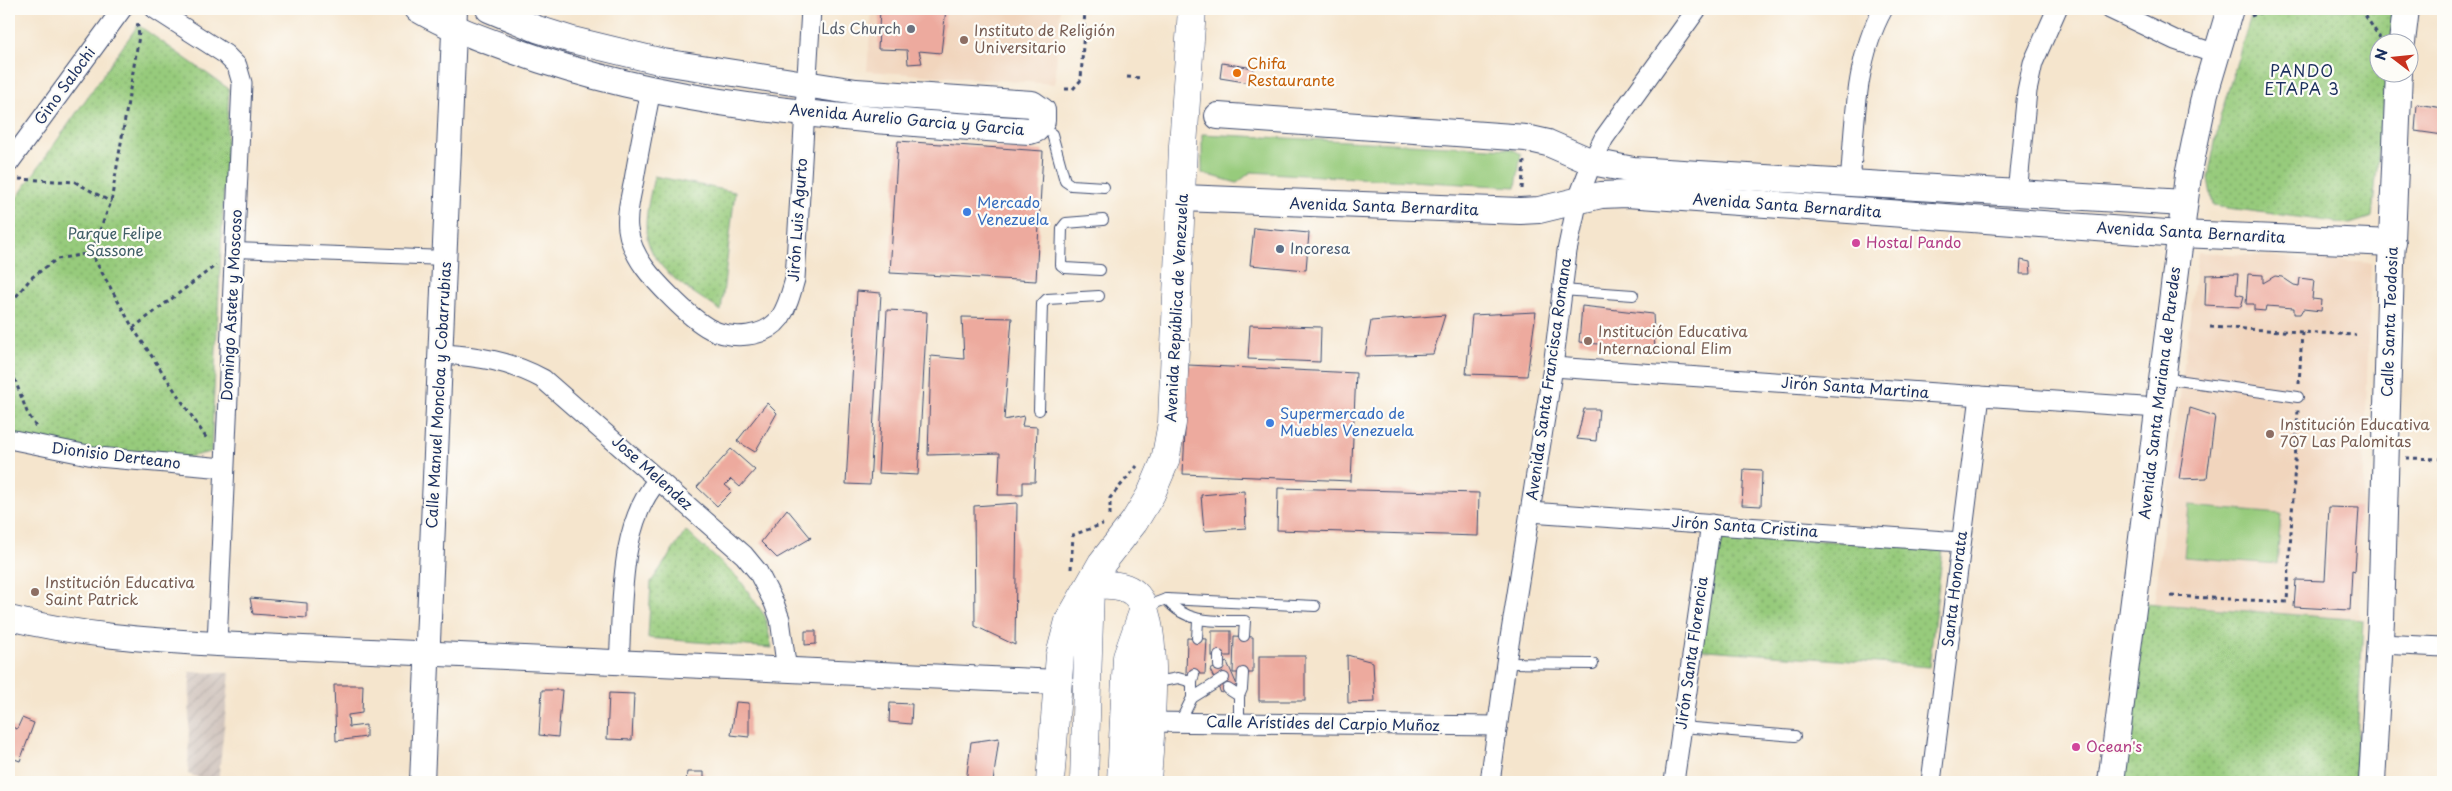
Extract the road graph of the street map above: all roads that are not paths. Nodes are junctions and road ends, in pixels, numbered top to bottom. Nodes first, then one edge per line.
1 (155, 9) edge
2 (418, 9) edge
3 (489, 9) edge
4 (811, 9) edge
5 (1192, 9) edge
6 (1697, 9) edge
7 (1883, 9) edge
8 (2057, 9) edge
9 (2110, 9) edge
10 (2230, 9) edge
11 (2406, 9) edge
12 (129, 13) edge
13 (516, 14) edge
14 (455, 18) edge
15 (2403, 32) edge
16 (2216, 54) junction
17 (2399, 82) edge
18 (807, 85) junction
19 (651, 90) junction
20 (805, 113) junction
21 (1218, 116) dead end
22 (1052, 134) dead end
23 (1592, 162) junction
24 (13, 171) edge
25 (1850, 184) junction
26 (1104, 187) dead end
27 (2017, 194) junction
28 (1182, 198) junction
29 (1578, 199) junction
30 (2184, 203) junction
31 (1103, 220) dead end
32 (2180, 234) junction
33 (2393, 243) junction
34 (235, 250) junction
35 (445, 258) junction
36 (1100, 270) dead end
37 (1562, 290) junction
38 (1633, 295) dead end
39 (1099, 296) dead end
40 (441, 354) junction
41 (1552, 367) junction
42 (2162, 378) junction
43 (1980, 396) junction
44 (2298, 397) road end
45 (2158, 408) junction
46 (1039, 410) dead end
47 (9, 438) edge
48 (224, 468) junction
49 (658, 480) junction
50 (1530, 512) junction
51 (1710, 524) junction
52 (1960, 542) junction
53 (1081, 580) junction
54 (1155, 604) junction
55 (1314, 606) dead end
56 (9, 618) edge
57 (1198, 621) junction
58 (1244, 636) dead end
59 (1197, 638) dead end
60 (216, 644) junction
61 (2380, 644) junction
62 (2443, 647) edge
63 (427, 653) junction
64 (1506, 662) junction
65 (619, 663) junction
66 (1593, 664) dead end
67 (788, 671) junction
68 (1243, 673) dead end
69 (1224, 678) dead end
70 (1057, 682) junction
71 (1151, 683) junction
72 (1228, 689) dead end
73 (1238, 696) junction
74 (1192, 698) junction
75 (1150, 722) junction
76 (1180, 722) junction
77 (1239, 723) junction
78 (1496, 726) junction
79 (1681, 727) junction
80 (1795, 736) dead end
81 (422, 782) edge
82 (1050, 782) edge
83 (1084, 782) edge
84 (1121, 782) edge
85 (1147, 782) edge
86 (1490, 782) edge
87 (1674, 782) edge
88 (1931, 782) edge
89 (2110, 782) edge
90 (2372, 782) edge

1 - 34 street, Domingo Astete y Moscoso
2 - 14 main road, Avenida Aurelio Garcia y Garcia
3 - 13 main road, Avenida Aurelio Garcia y Garcia
4 - 18 street, Jirón Luis Agurto
5 - 28 main road, Avenida República de Venezuela
6 - 23 street, Avenida Santa Francisca Romana
7 - 25 street
8 - 27 street
9 - 16 street
10 - 16 main road, Avenida Santa Mariana de Paredes
11 - 15 main road
12 - 24 street, Gino Salochi
13 - 18 main road, Avenida Aurelio Garcia y Garcia
14 - 19 main road, Avenida Aurelio Garcia y Garcia
14 - 35 street, Calle Manuel Moncloa y Cobarrubias
16 - 30 main road, Avenida Santa Mariana de Paredes
17 - 33 main road, Calle Santa Teodosia
18 - 20 street, Jirón Luis Agurto
18 - 20 main road, Avenida Aurelio Garcia y Garcia
19 - 20 main road, Avenida Aurelio Garcia y Garcia
19 - 20 street, Jirón Luis Agurto
21 - 23 main road, Avenida Santa Bernardita
22 - 26 lane
23 - 25 main road, Avenida Santa Bernardita
23 - 29 street, Avenida Santa Francisca Romana
25 - 27 main road, Avenida Santa Bernardita
27 - 30 main road, Avenida Santa Bernardita
28 - 29 main road, Avenida Santa Bernardita
28 - 53 main road, Avenida República de Venezuela
29 - 32 main road, Avenida Santa Bernardita
29 - 37 street, Avenida Santa Francisca Romana
30 - 32 main road, Avenida Santa Mariana de Paredes
31 - 36 lane
32 - 33 main road, Avenida Santa Bernardita
32 - 42 main road, Avenida Santa Mariana de Paredes
33 - 61 main road, Calle Santa Teodosia
34 - 35 street
34 - 48 street, Domingo Astete y Moscoso
35 - 40 street, Calle Manuel Moncloa y Cobarrubias
37 - 38 lane
37 - 41 street, Avenida Santa Francisca Romana
39 - 46 lane
40 - 49 street, Jose Melendez
40 - 63 street, Calle Manuel Moncloa y Cobarrubias
41 - 43 street, Jirón Santa Martina
41 - 50 street, Avenida Santa Francisca Romana
42 - 44 lane
42 - 45 main road, Avenida Santa Mariana de Paredes
43 - 45 street, Jirón Santa Martina
43 - 52 street, Santa Honorata
45 - 89 main road, Avenida Santa Mariana de Paredes
47 - 48 street, Dionisio Derteano
48 - 60 street, Domingo Astete y Moscoso
49 - 65 street
49 - 67 street, Jose Melendez
50 - 51 street, Jirón Santa Cristina
50 - 64 street, Avenida Santa Francisca Romana
51 - 52 street, Jirón Santa Cristina
51 - 79 street, Jirón Santa Florencia
52 - 88 street, Santa Honorata
53 - 54 main road
53 - 70 main road, Avenida República de Venezuela
53 - 83 main road, Avenida República de Venezuela
54 - 55 lane
54 - 57 lane
54 - 71 main road
54 - 84 main road
56 - 60 street
57 - 58 lane
57 - 59 lane
60 - 63 street
61 - 62 street
61 - 90 main road, Calle Santa Teodosia
63 - 65 street
63 - 81 street, Calle Manuel Moncloa y Cobarrubias
64 - 66 lane
64 - 78 street, Avenida Santa Francisca Romana
65 - 67 street
67 - 70 street
68 - 73 lane
69 - 74 lane
70 - 82 main road, Avenida República de Venezuela
71 - 74 lane
71 - 75 main road
72 - 73 lane
73 - 77 lane
74 - 76 lane
75 - 76 street, Calle Arístides del Carpio Muñoz
75 - 85 main road
76 - 77 street, Calle Arístides del Carpio Muñoz
77 - 78 street, Calle Arístides del Carpio Muñoz
78 - 86 street, Avenida Santa Francisca Romana
79 - 80 lane
79 - 87 street, Jirón Santa Florencia

